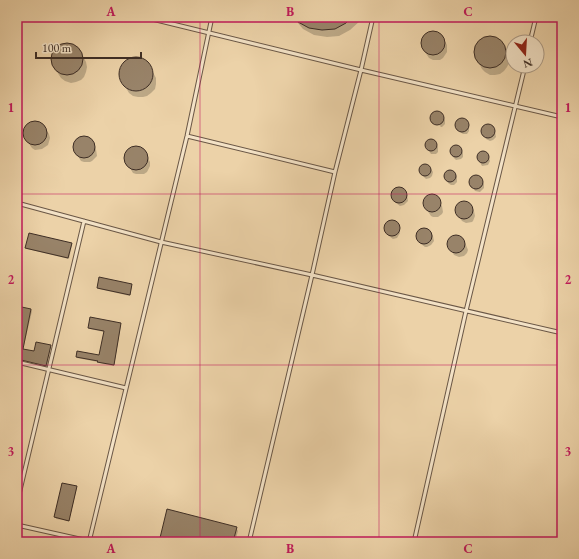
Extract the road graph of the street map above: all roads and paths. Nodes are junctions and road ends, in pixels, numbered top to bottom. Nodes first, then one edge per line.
1 (144, 17) edge
2 (212, 17) edge
3 (373, 17) edge
4 (536, 17) edge
5 (208, 33) junction
6 (532, 34) edge
7 (361, 70) junction
8 (523, 74) edge
9 (516, 106) junction
10 (562, 117) edge
11 (187, 136) junction
12 (335, 172) junction
13 (17, 203) edge
14 (84, 221) junction
15 (162, 242) junction
16 (312, 275) junction
17 (466, 311) junction
18 (562, 333) edge
19 (17, 362) edge
20 (49, 370) junction
21 (126, 388) junction
22 (17, 503) edge
23 (17, 525) edge
24 (90, 542) edge
25 (250, 542) edge
26 (414, 542) edge

1 - 5 lane
2 - 5 lane
3 - 7 lane
4 - 6 lane
5 - 7 lane
5 - 11 lane
7 - 9 lane
7 - 12 lane
8 - 9 lane
9 - 10 lane
9 - 17 lane
11 - 12 lane
11 - 15 lane
12 - 16 lane
13 - 14 lane
14 - 15 lane
14 - 20 lane
15 - 16 lane
15 - 21 lane
16 - 17 lane
16 - 25 lane
17 - 18 lane
17 - 26 lane
19 - 20 lane
20 - 21 lane
20 - 22 lane
21 - 24 lane
23 - 24 lane

